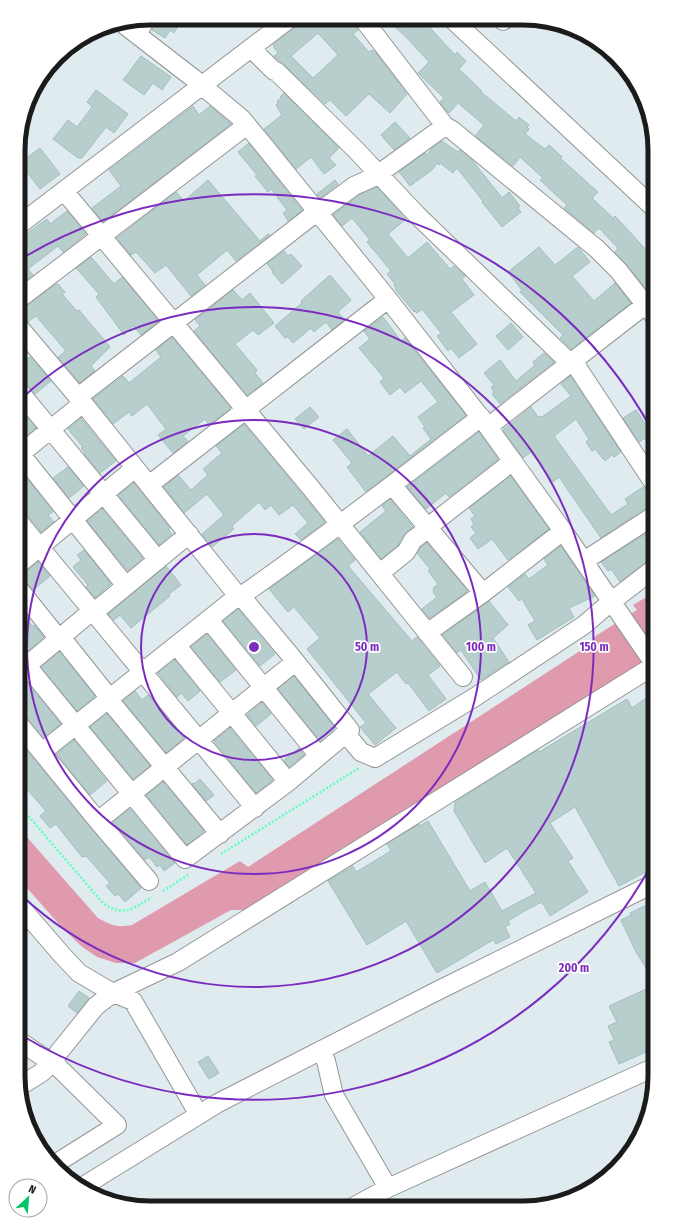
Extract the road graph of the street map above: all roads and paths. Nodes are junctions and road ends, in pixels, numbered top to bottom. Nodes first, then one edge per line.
1 (142, 25) edge
2 (281, 25) edge
3 (368, 25) edge
4 (458, 25) edge
5 (127, 27) edge
6 (137, 34) junction
7 (251, 48) junction
8 (198, 83) junction
9 (247, 125) junction
10 (446, 126) junction
11 (378, 174) junction
12 (64, 191) junction
13 (648, 202) edge
14 (318, 212) junction
15 (25, 220) edge
16 (102, 236) junction
17 (25, 294) edge
18 (388, 299) junction
19 (648, 302) edge
20 (648, 309) edge
21 (173, 322) junction
22 (25, 340) edge
23 (571, 362) junction
24 (25, 398) edge
25 (80, 400) junction
26 (247, 410) junction
27 (484, 422) junction
28 (50, 429) junction
29 (25, 449) edge
30 (25, 461) edge
31 (513, 461) junction
32 (135, 468) junction
33 (648, 475) edge
34 (149, 485) junction
35 (392, 485) junction
36 (103, 494) junction
37 (72, 519) junction
38 (648, 520) edge
39 (340, 525) junction
40 (428, 528) junction
41 (25, 530) edge
42 (563, 531) junction
43 (189, 534) junction
44 (39, 547) junction
45 (25, 559) edge
46 (158, 560) junction
47 (584, 561) junction
48 (648, 573) edge
49 (380, 574) junction
50 (126, 586) junction
51 (483, 593) junction
52 (25, 596) edge
53 (240, 596) junction
54 (612, 601) junction
55 (93, 612) junction
56 (209, 620) junction
57 (427, 633) junction
58 (60, 638) junction
59 (177, 646) junction
60 (648, 655) edge
61 (25, 661) edge
62 (295, 662) junction
63 (25, 668) edge
64 (648, 668) edge
65 (143, 673) junction
66 (463, 677) dead end
67 (263, 687) junction
68 (109, 700) junction
69 (231, 713) junction
70 (77, 726) junction
71 (25, 731) edge
72 (342, 736) junction
73 (198, 740) junction
74 (42, 752) junction
75 (319, 756) junction
76 (164, 767) junction
77 (288, 782) junction
78 (132, 794) junction
79 (255, 808) junction
80 (98, 821) junction
81 (220, 834) junction
82 (150, 881) dead end
83 (648, 886) edge
84 (25, 912) edge
85 (113, 993) junction
86 (25, 1045) edge
87 (321, 1050) junction
88 (53, 1062) junction
89 (648, 1070) edge
90 (25, 1083) edge
91 (199, 1115) junction
92 (59, 1162) edge
93 (87, 1184) edge
94 (388, 1188) junction
95 (365, 1201) edge

1 - 6 street
2 - 7 street
3 - 10 street
4 - 13 street
5 - 6 street
6 - 8 street
7 - 8 street
7 - 11 street
8 - 9 street
8 - 12 street
9 - 14 street
9 - 16 street
10 - 11 street
10 - 19 street
11 - 14 street
11 - 23 street
12 - 15 street
12 - 16 street
14 - 18 street
14 - 21 street
16 - 17 street
16 - 21 street
18 - 26 street
18 - 27 street
20 - 23 street
21 - 25 street
21 - 26 street
22 - 25 street
23 - 27 street
23 - 33 street
24 - 28 street
25 - 28 street
25 - 32 street
26 - 34 street
26 - 39 street
27 - 31 street
27 - 35 street
28 - 29 street
28 - 36 street
30 - 37 street
31 - 40 street
31 - 42 street
32 - 34 street
32 - 36 street
34 - 43 street
35 - 39 street
35 - 40 street
36 - 37 street
36 - 46 street
37 - 44 street
37 - 50 street
38 - 47 street
39 - 49 street
39 - 53 street
40 - 49 street
40 - 51 street
41 - 44 street
42 - 47 street
42 - 51 street
43 - 46 street
43 - 53 street
44 - 45 street
44 - 55 street
46 - 50 street
47 - 54 street
48 - 54 street
49 - 57 street
50 - 55 street
51 - 57 street
52 - 58 street
53 - 56 street
53 - 62 street
54 - 60 street
54 - 72 street
55 - 58 street
55 - 65 street
56 - 59 street
56 - 67 street
57 - 66 street
58 - 61 street
58 - 68 street
59 - 65 street
59 - 69 street
62 - 67 street
62 - 72 street
63 - 70 street
64 - 85 street
65 - 68 street
65 - 73 street
67 - 69 street
67 - 75 street
68 - 70 street
68 - 76 street
69 - 73 street
69 - 77 street
70 - 74 street
70 - 78 street
71 - 74 street
72 - 75 street
73 - 76 street
73 - 79 street
74 - 80 street
75 - 77 street
76 - 78 street
76 - 81 street
77 - 79 street
78 - 80 street
78 - 81 street
79 - 81 street
80 - 82 street
83 - 87 street
84 - 85 street
85 - 88 street
85 - 91 street
86 - 88 street
87 - 91 street
87 - 94 street
88 - 90 street
88 - 92 street
89 - 94 street
91 - 93 street
94 - 95 street

